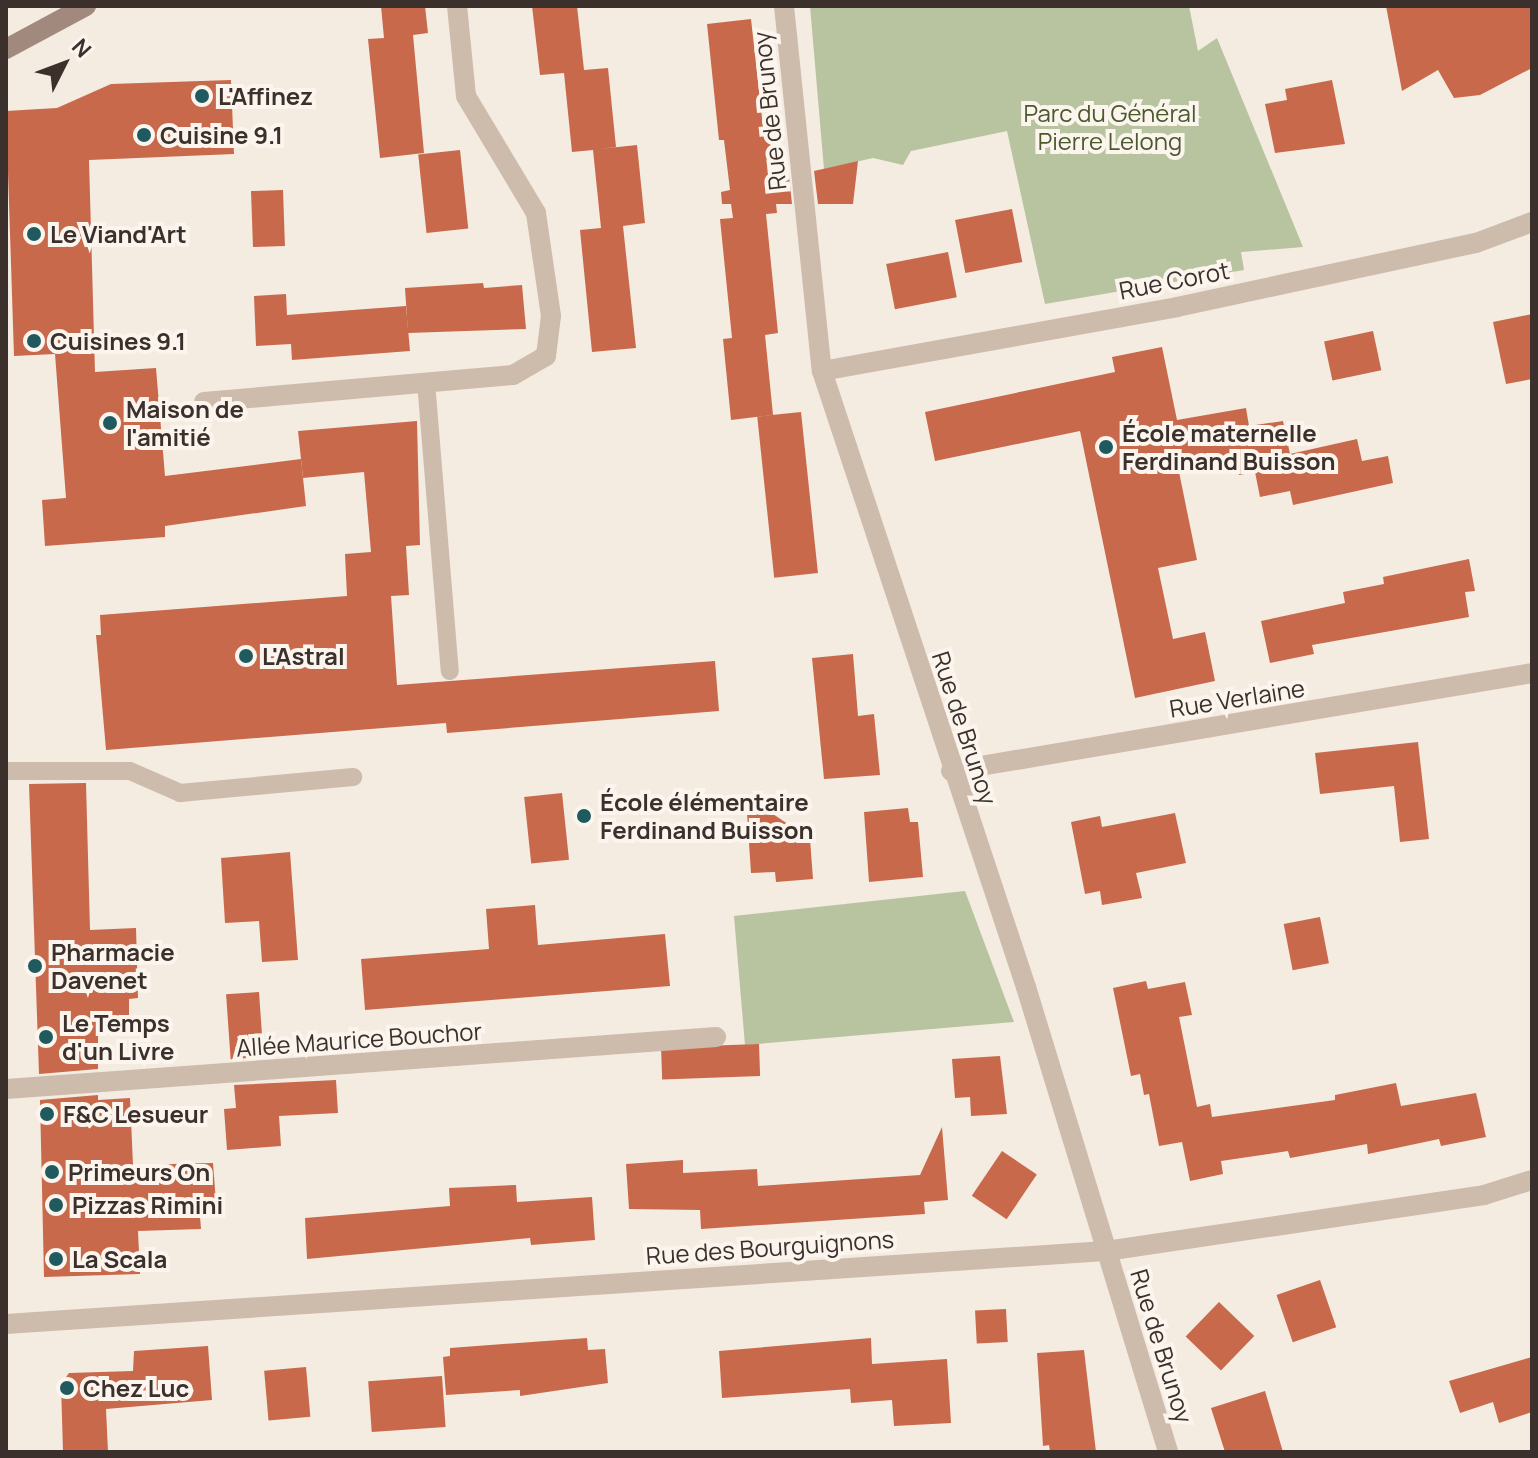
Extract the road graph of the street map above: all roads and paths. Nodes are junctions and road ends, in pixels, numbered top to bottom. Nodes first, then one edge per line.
1 (86, 6) edge
2 (457, 6) edge
3 (784, 6) edge
4 (6, 49) edge
5 (1532, 222) edge
6 (822, 371) junction
7 (426, 382) junction
8 (204, 402) dead end
9 (450, 671) dead end
10 (1532, 673) edge
11 (6, 771) edge
12 (951, 771) junction
13 (353, 777) dead end
14 (716, 1037) dead end
15 (6, 1089) edge
16 (1532, 1180) edge
17 (1106, 1251) junction
18 (6, 1324) edge
19 (1168, 1452) edge

1 - 4 street
2 - 7 street
3 - 6 street, Rue de Brunoy
5 - 6 street, Rue Corot
6 - 12 street, Rue de Brunoy
7 - 8 street
7 - 9 lane
10 - 12 street, Rue Verlaine
11 - 13 lane
12 - 17 street, Rue de Brunoy
14 - 15 street, Allée Maurice Bouchor
16 - 17 street, Rue des Bourguignons
17 - 18 street, Rue des Bourguignons
17 - 19 street, Rue de Brunoy

